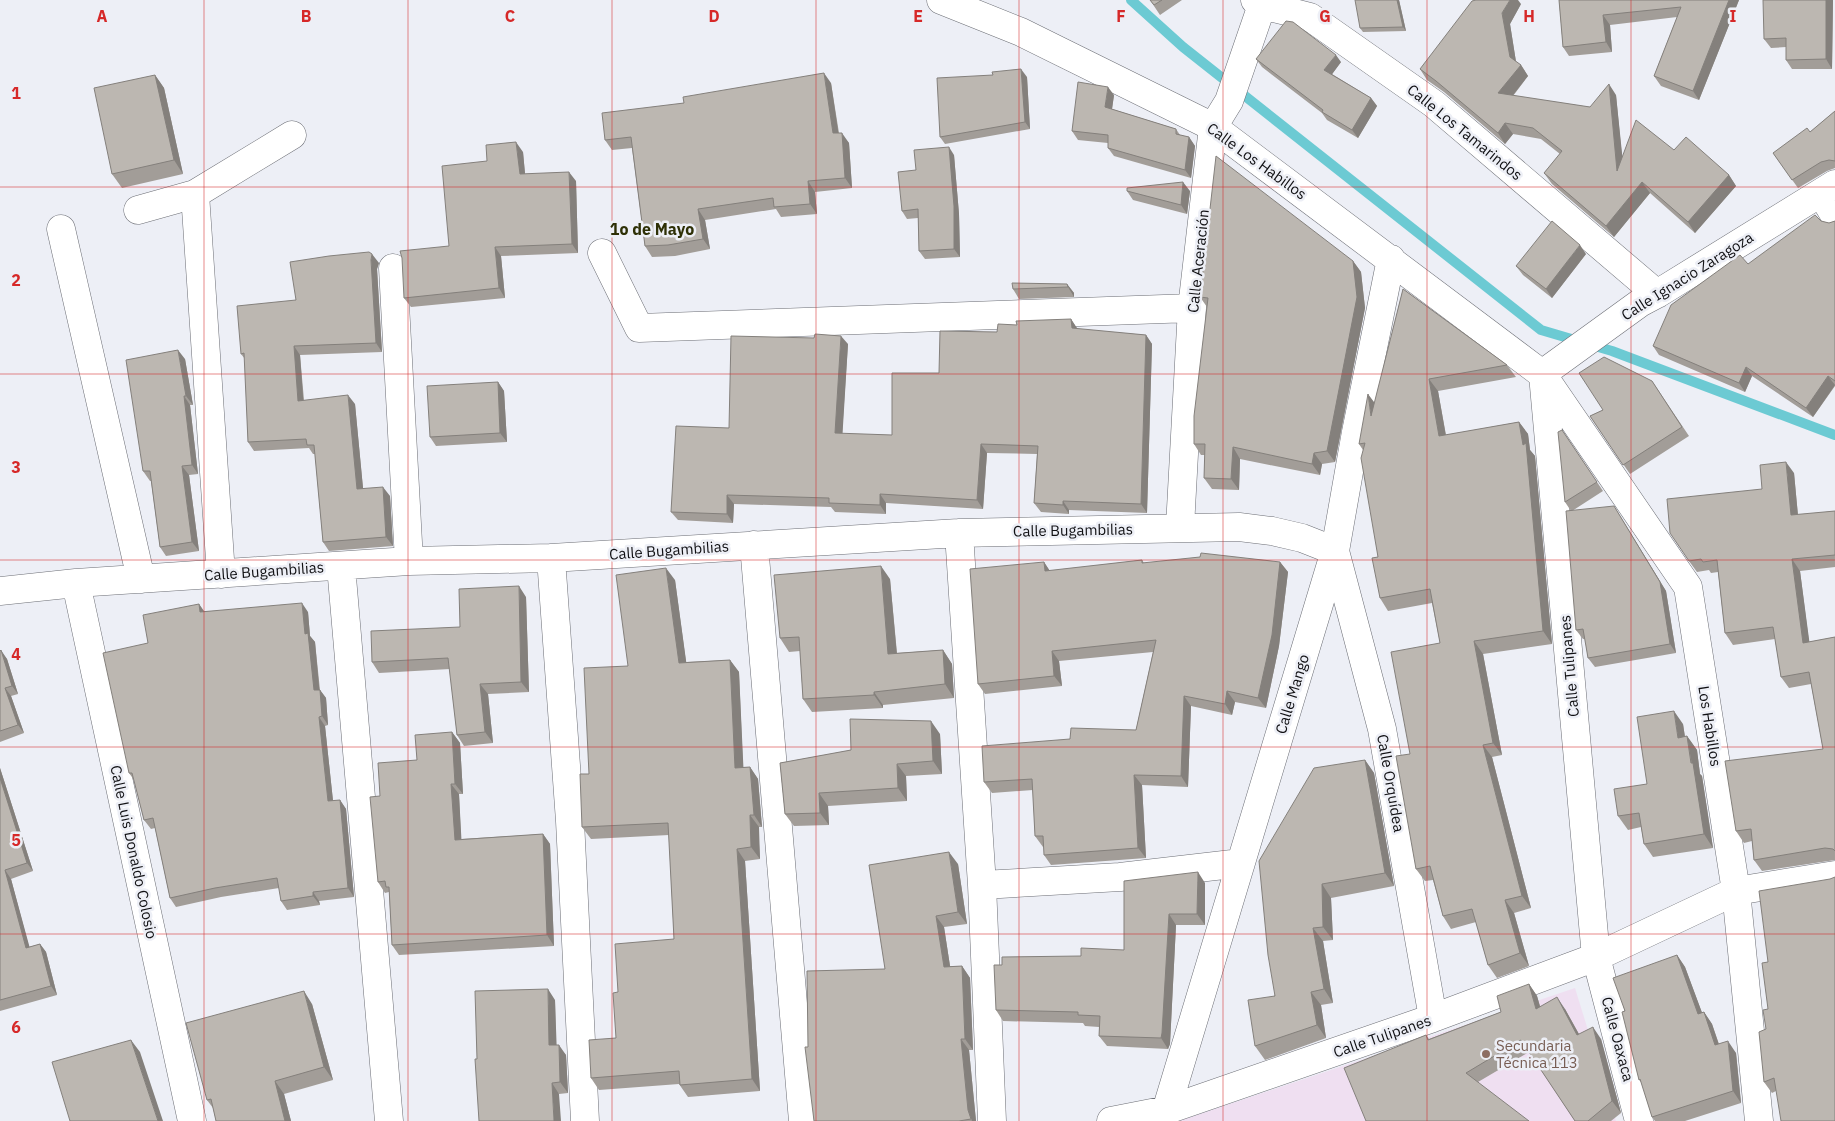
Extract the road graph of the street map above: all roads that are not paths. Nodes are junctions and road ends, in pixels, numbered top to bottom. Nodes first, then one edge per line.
1 (941, 0) edge
2 (1258, 3) edge
3 (1213, 127) junction
4 (292, 135) dead end
5 (1828, 189) edge
6 (194, 194) junction
7 (138, 210) dead end
8 (1835, 216) edge
9 (61, 228) dead end
10 (602, 254) dead end
11 (1391, 259) junction
12 (393, 268) dead end
13 (1649, 298) junction
14 (1192, 308) junction
15 (1552, 367) junction
16 (1180, 527) junction
17 (959, 533) junction
18 (754, 545) junction
19 (1335, 551) junction
20 (551, 558) junction
21 (409, 561) junction
22 (341, 566) junction
23 (221, 574) junction
24 (141, 579) junction
25 (76, 583) junction
26 (0, 591) edge
27 (1241, 863) junction
28 (1835, 875) edge
29 (982, 885) junction
30 (1736, 892) junction
31 (1596, 957) junction
32 (1433, 1018) junction
33 (1165, 1115) edge
34 (192, 1121) edge
35 (389, 1121) edge
36 (585, 1121) edge
37 (803, 1121) edge
38 (992, 1121) edge
39 (1111, 1121) edge
40 (1639, 1121) edge
41 (1759, 1121) edge

1 - 3 street, Calle Los Habillos
2 - 3 street, Calle Aceración
2 - 13 street, Calle Los Tamarindos
3 - 11 street, Calle Los Habillos
3 - 14 street, Calle Aceración
4 - 6 street
5 - 8 street
5 - 13 street, Calle Ignacio Zaragoza
6 - 7 street
6 - 23 street
9 - 24 street
10 - 14 street
11 - 15 street, Calle Los Habillos
11 - 19 street, Calle Mango
12 - 21 street
13 - 15 street, Calle Ignacio Zaragoza
14 - 16 street, Calle Aceración
15 - 30 street, Los Habillos
15 - 31 street, Calle Tulipanes
16 - 17 street, Calle Bugambilias
16 - 19 street, Calle Bugambilias
17 - 18 street, Calle Bugambilias
17 - 29 street
18 - 20 street, Calle Bugambilias
18 - 37 street
19 - 27 street, Calle Mango
19 - 32 street, Calle Orquídea
20 - 21 street, Calle Bugambilias
20 - 36 street
21 - 22 street, Calle Bugambilias
22 - 23 street, Calle Bugambilias
22 - 35 street
23 - 24 street, Calle Bugambilias
24 - 25 street, Calle Bugambilias
25 - 26 street, Calle Bugambilias
25 - 34 street, Calle Luis Donaldo Colosio
27 - 29 street
27 - 33 street, Calle Mango
28 - 30 street, Calle Tulipanes
29 - 38 street
30 - 31 street, Calle Tulipanes
30 - 41 street, Los Habillos
31 - 32 street, Calle Tulipanes
31 - 40 street, Calle Oaxaca
32 - 33 street, Calle Tulipanes
33 - 39 street, Calle Tulipanes

